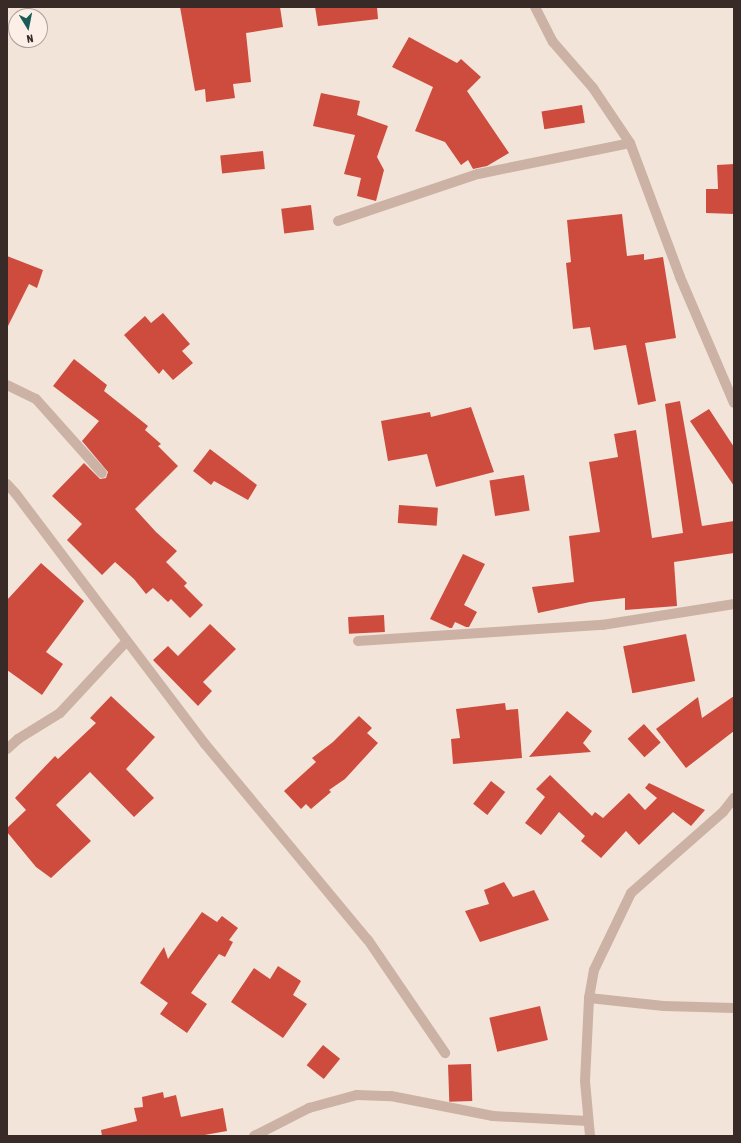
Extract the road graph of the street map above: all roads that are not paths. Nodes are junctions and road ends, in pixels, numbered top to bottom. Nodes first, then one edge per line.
1 (535, 7) edge
2 (630, 143) junction
3 (338, 221) dead end
4 (7, 385) edge
5 (734, 403) edge
6 (102, 473) dead end
7 (7, 484) edge
8 (734, 604) edge
9 (358, 641) dead end
10 (127, 642) junction
11 (7, 749) edge
12 (734, 798) edge
13 (589, 998) junction
14 (734, 1008) edge
15 (445, 1053) dead end
16 (588, 1121) junction
17 (254, 1136) edge
18 (590, 1136) edge

1 - 2 street
2 - 3 street
2 - 5 street
4 - 6 street
7 - 10 street
8 - 9 street
10 - 11 street
10 - 15 street
12 - 13 street
13 - 14 street
13 - 16 street
16 - 17 street
16 - 18 street

